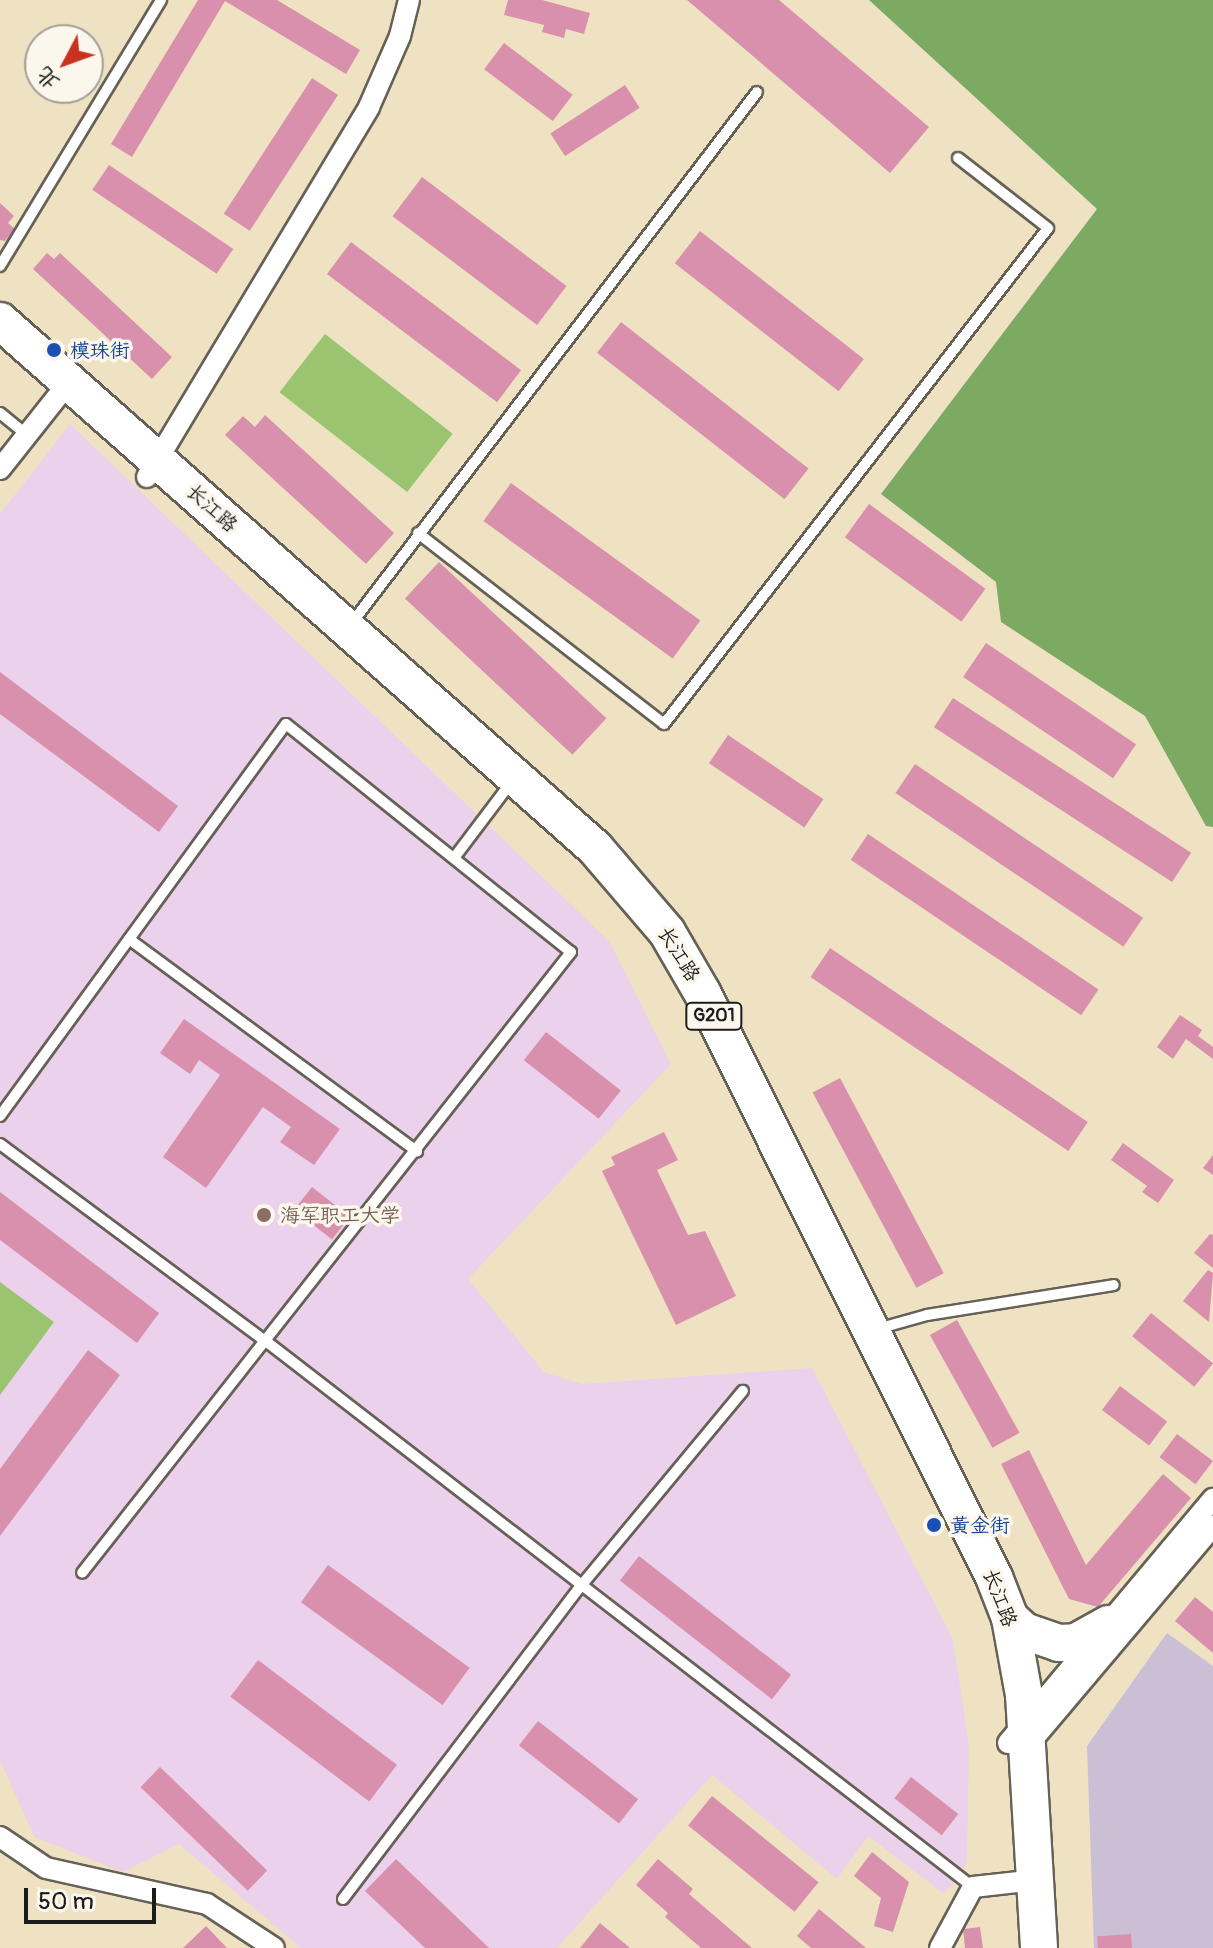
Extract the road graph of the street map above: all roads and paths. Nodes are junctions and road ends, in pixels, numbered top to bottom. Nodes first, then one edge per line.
1 (161, 0) edge
2 (409, 0) edge
3 (757, 92) dead end
4 (958, 158) dead end
5 (0, 266) edge
6 (0, 321) edge
7 (0, 347) edge
8 (63, 389) junction
9 (0, 413) edge
10 (27, 435) junction
11 (152, 468) junction
12 (0, 469) edge
13 (418, 533) junction
14 (348, 629) junction
15 (504, 792) junction
16 (454, 858) junction
17 (129, 939) junction
18 (0, 1116) edge
19 (0, 1144) edge
20 (417, 1151) junction
21 (1114, 1285) dead end
22 (871, 1330) junction
23 (267, 1342) junction
24 (743, 1391) dead end
25 (1213, 1499) edge
26 (1213, 1526) edge
27 (82, 1573) dead end
28 (580, 1587) junction
29 (1010, 1618) junction
30 (1108, 1624) junction
31 (1021, 1737) junction
32 (0, 1837) edge
33 (1026, 1881) junction
34 (973, 1887) junction
35 (343, 1899) dead end
36 (937, 1946) edge
37 (274, 1948) edge
38 (1020, 1948) edge
39 (1039, 1948) edge

1 - 5 lane
2 - 11 street
3 - 13 lane
4 - 13 lane
6 - 8 highway, 长江路 / G201
7 - 8 highway, 长江路 / G201
8 - 10 street
8 - 11 highway, 长江路 / G201
9 - 10 lane
10 - 12 street
11 - 14 highway, 长江路 / G201
11 - 15 highway, 长江路 / G201
13 - 14 lane
14 - 22 highway, 长江路 / G201
15 - 16 lane
15 - 31 highway, 长江路 / G201
16 - 17 lane
16 - 20 lane
17 - 18 lane
17 - 20 lane
19 - 23 lane
20 - 23 lane
21 - 22 lane
22 - 29 highway, 长江路 / G201
23 - 27 lane
23 - 28 lane
24 - 28 lane
25 - 30 street
26 - 31 street
28 - 34 lane
28 - 35 lane
29 - 30 highway
29 - 31 highway, 长江路 / G201
30 - 31 street
31 - 33 highway, 长江路 / G201
32 - 37 street
33 - 34 street
33 - 38 highway, 长江路 / G201
33 - 39 highway, 长江路 / G201
34 - 36 street

